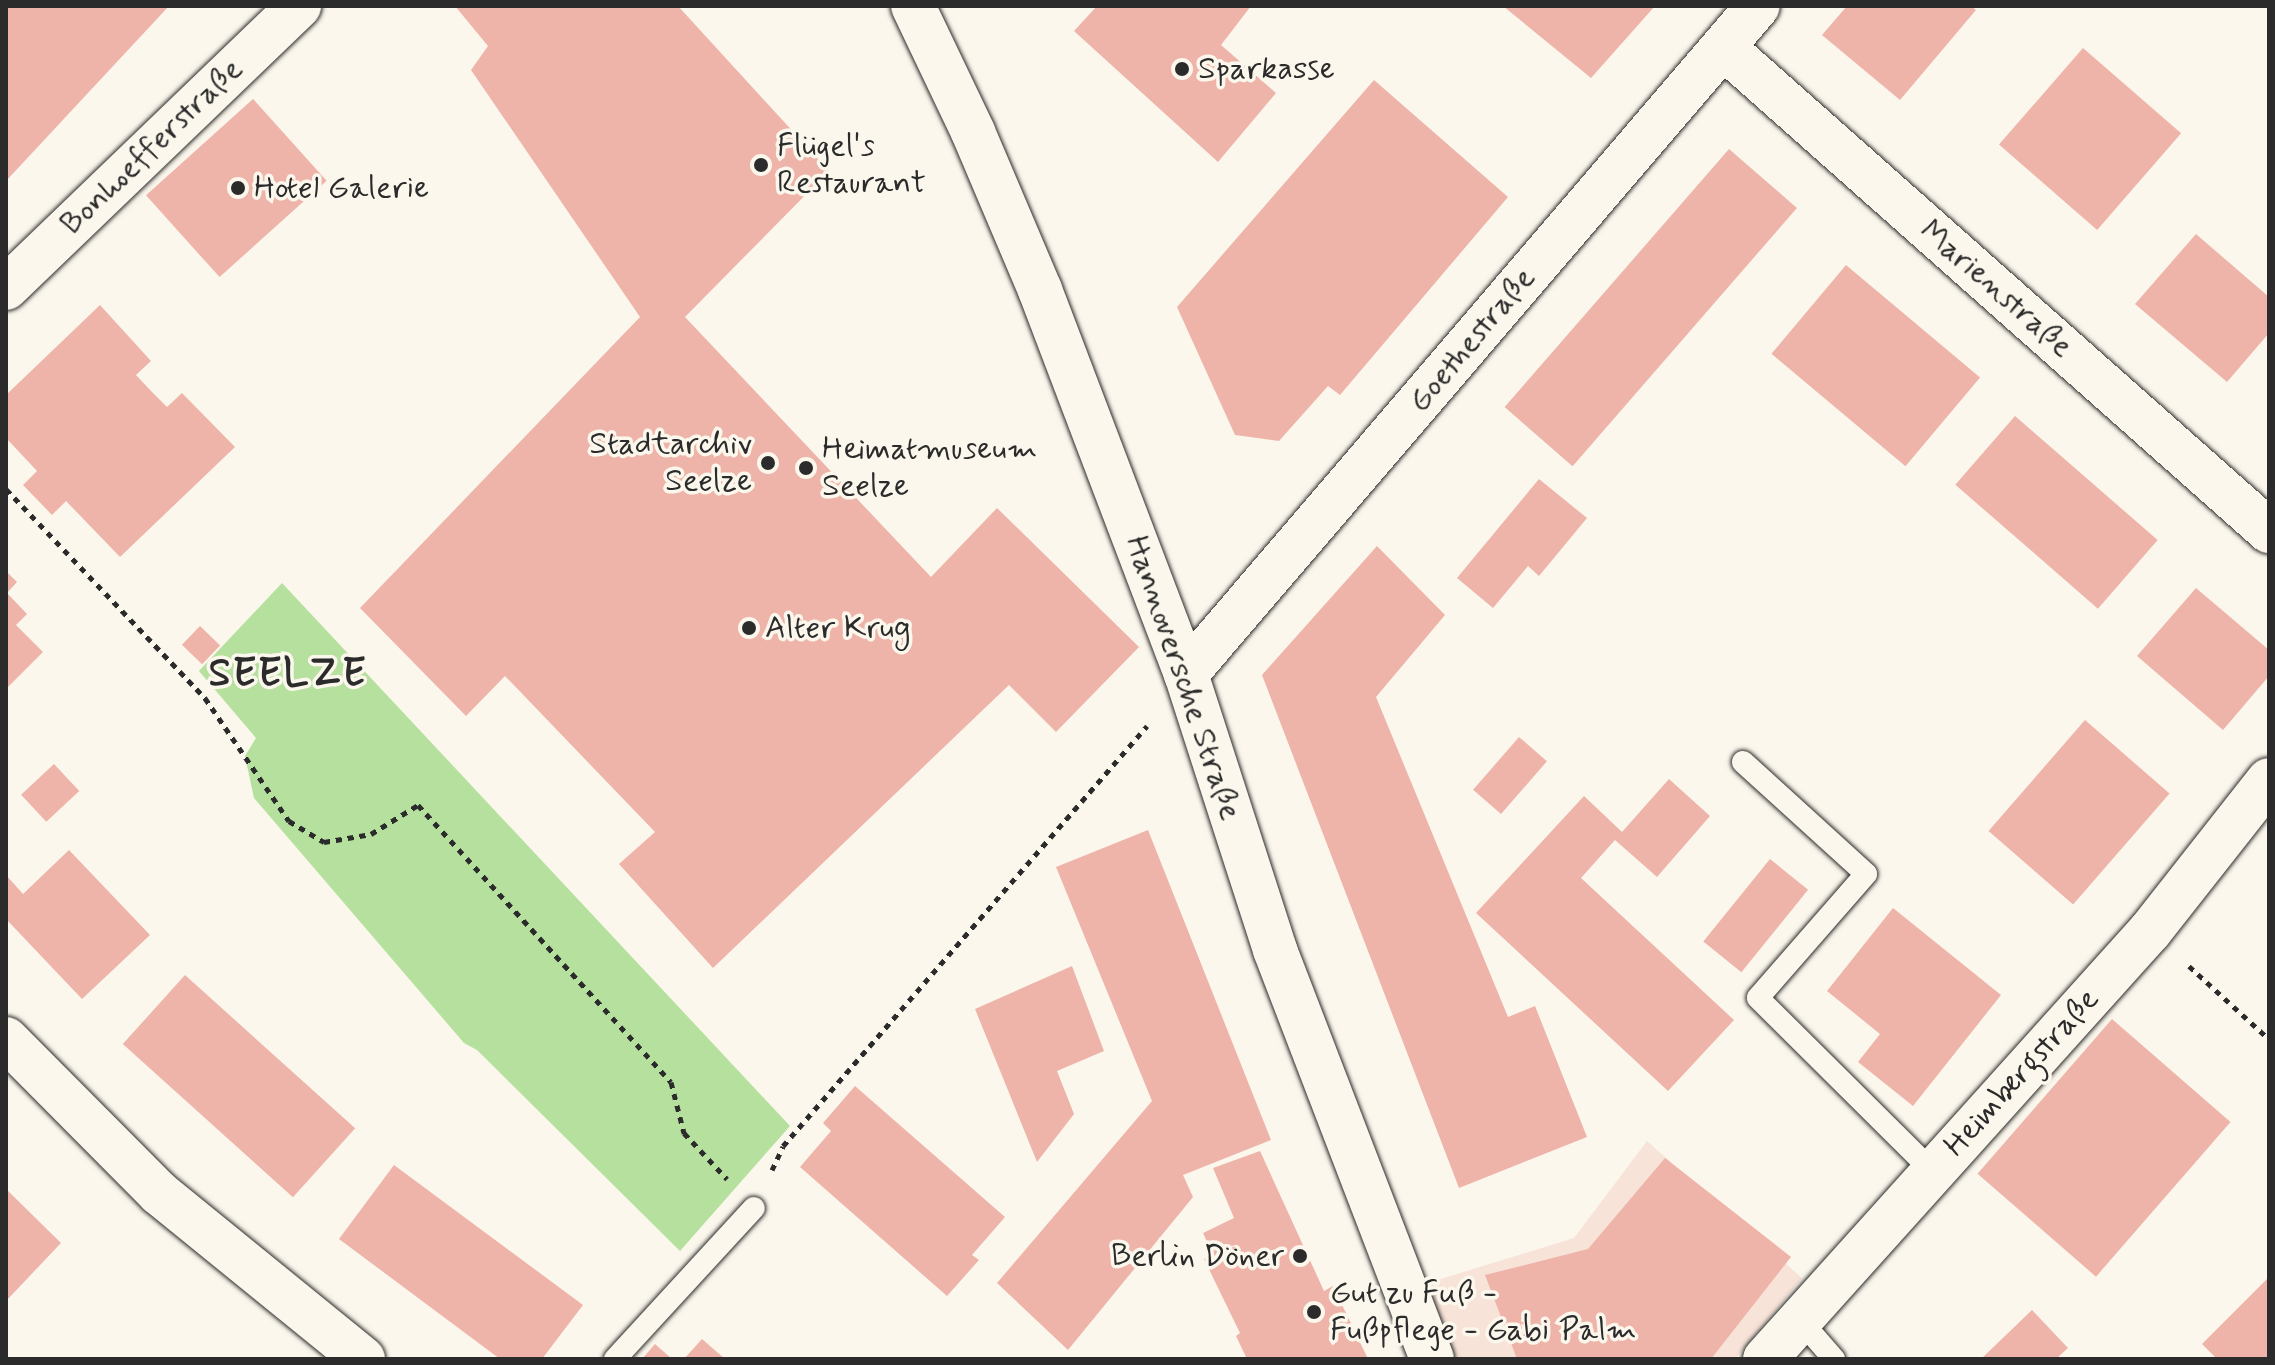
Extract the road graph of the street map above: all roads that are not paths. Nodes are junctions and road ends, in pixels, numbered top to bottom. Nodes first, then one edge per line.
1 (299, 6) edge
2 (913, 6) edge
3 (1758, 6) edge
4 (1723, 47) junction
5 (6, 288) edge
6 (2269, 531) edge
7 (1186, 674) junction
8 (1743, 762) dead end
9 (2269, 780) edge
10 (6, 1039) edge
11 (1933, 1172) junction
12 (754, 1208) road end
13 (1800, 1320) junction
14 (1767, 1358) edge
15 (363, 1359) edge
16 (615, 1359) edge
17 (1432, 1359) edge
18 (1834, 1359) edge

1 - 5 street, Bonhoefferstraße
2 - 7 street, Hannoversche Straße
3 - 4 street, Goethestraße
4 - 6 street, Marienstraße
4 - 7 street, Goethestraße
7 - 17 street, Hannoversche Straße
8 - 11 lane
9 - 11 street, Heimbergstraße
10 - 15 street
11 - 13 street, Heimbergstraße
12 - 16 lane
13 - 14 street, Heimbergstraße
13 - 18 lane

